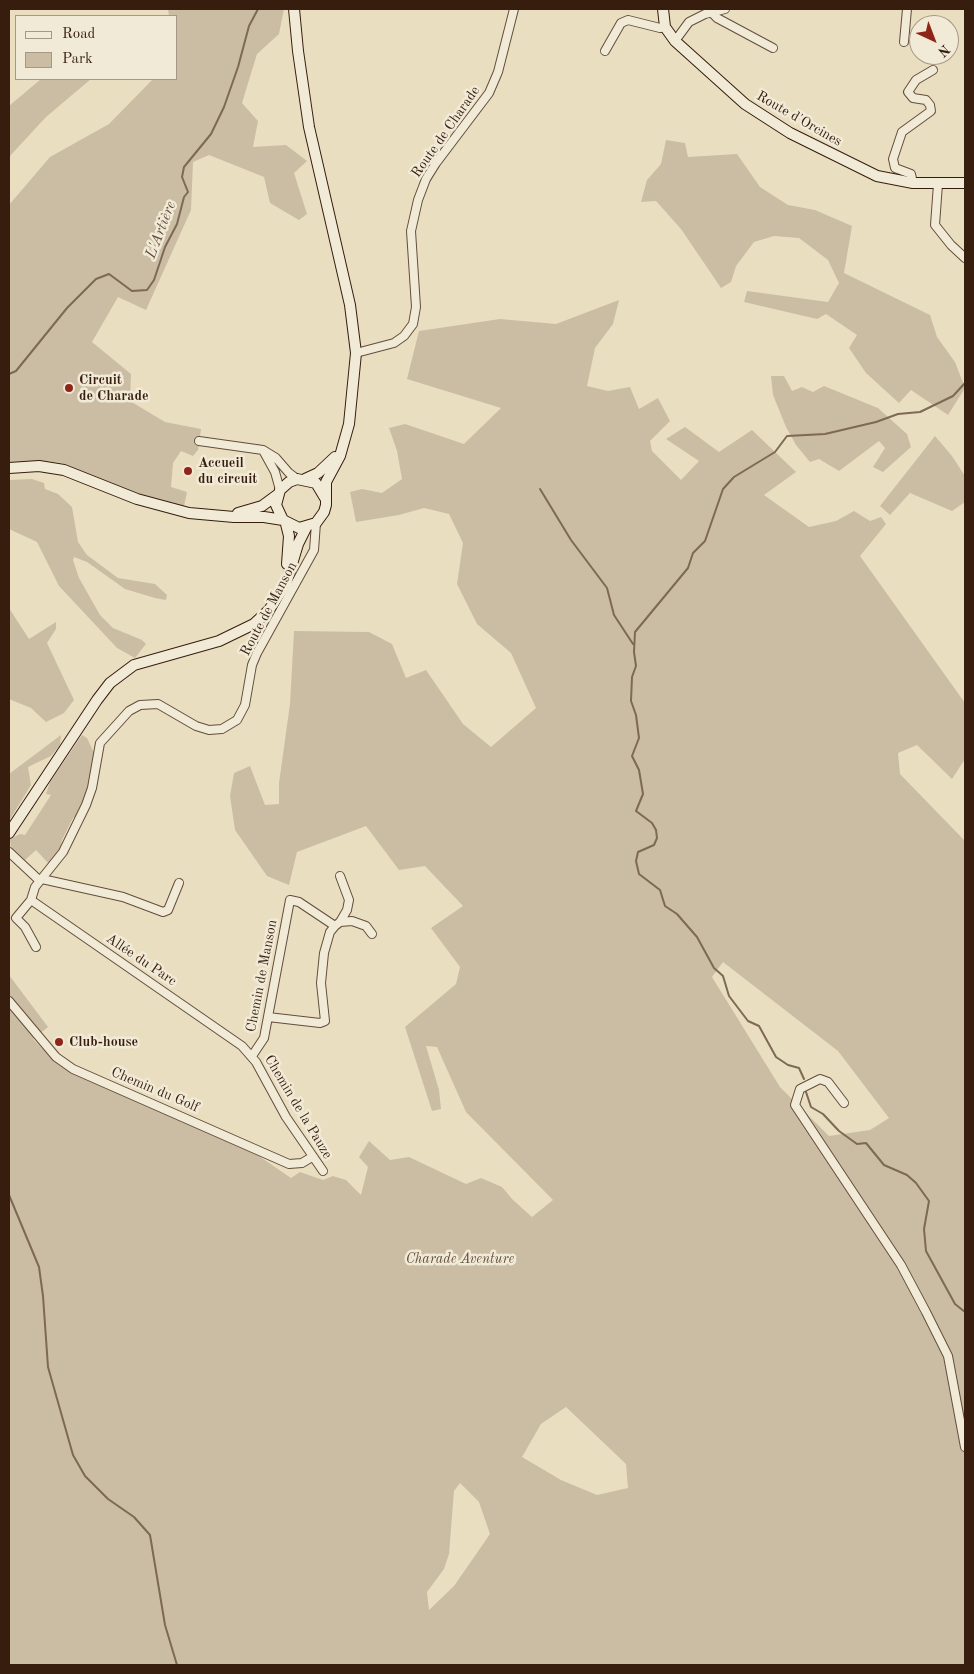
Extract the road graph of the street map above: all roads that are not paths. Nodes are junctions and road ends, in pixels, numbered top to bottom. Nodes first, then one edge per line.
1 (294, 9) edge
2 (514, 9) edge
3 (663, 9) edge
4 (725, 9) edge
5 (907, 9) edge
6 (711, 12) junction
7 (665, 27) junction
8 (675, 41) junction
9 (904, 42) dead end
10 (773, 48) dead end
11 (605, 51) dead end
12 (933, 70) dead end
13 (912, 183) junction
14 (965, 183) edge
15 (938, 184) junction
16 (965, 258) edge
17 (356, 353) junction
18 (199, 441) dead end
19 (343, 443) junction
20 (263, 450) junction
21 (9, 468) edge
22 (301, 479) junction
23 (278, 493) junction
24 (325, 498) junction
25 (215, 516) junction
26 (284, 522) junction
27 (311, 525) junction
28 (281, 592) junction
29 (9, 833) edge
30 (9, 852) edge
31 (340, 876) dead end
32 (41, 880) junction
33 (178, 883) dead end
34 (30, 900) junction
35 (12, 917) edge
36 (337, 924) junction
37 (372, 934) dead end
38 (36, 947) dead end
39 (9, 1002) edge
40 (268, 1017) junction
41 (252, 1056) junction
42 (844, 1103) dead end
43 (312, 1157) junction
44 (323, 1171) dead end
45 (965, 1447) edge

1 - 17 street
2 - 17 street, Route de Charade
3 - 7 street, Route d'Orcines
4 - 6 street
5 - 9 street
6 - 8 street
6 - 10 street
7 - 8 street, Route d'Orcines
7 - 11 street
8 - 13 street, Route d'Orcines
12 - 13 street
13 - 15 street, Route d'Orcines
14 - 15 street, Route d'Orcines
15 - 16 street
17 - 19 street
18 - 20 street
19 - 22 street
19 - 24 street
20 - 22 street
20 - 23 street
21 - 25 street
22 - 23 street
22 - 24 street
23 - 25 street
23 - 26 street
24 - 27 street
25 - 26 street
26 - 27 street
26 - 28 street
27 - 28 street
27 - 32 street, Route de Manson
28 - 29 street
30 - 32 street
31 - 36 street
32 - 33 street
32 - 34 street
34 - 35 street
34 - 41 street, Allée du Parc
35 - 38 street
36 - 37 street
36 - 40 street
36 - 40 street, Chemin de Manson
39 - 43 street, Chemin du Golf
40 - 41 street, Chemin de Manson
41 - 43 street, Chemin de la Pauze
42 - 45 street
43 - 44 street, Chemin de la Pauze

